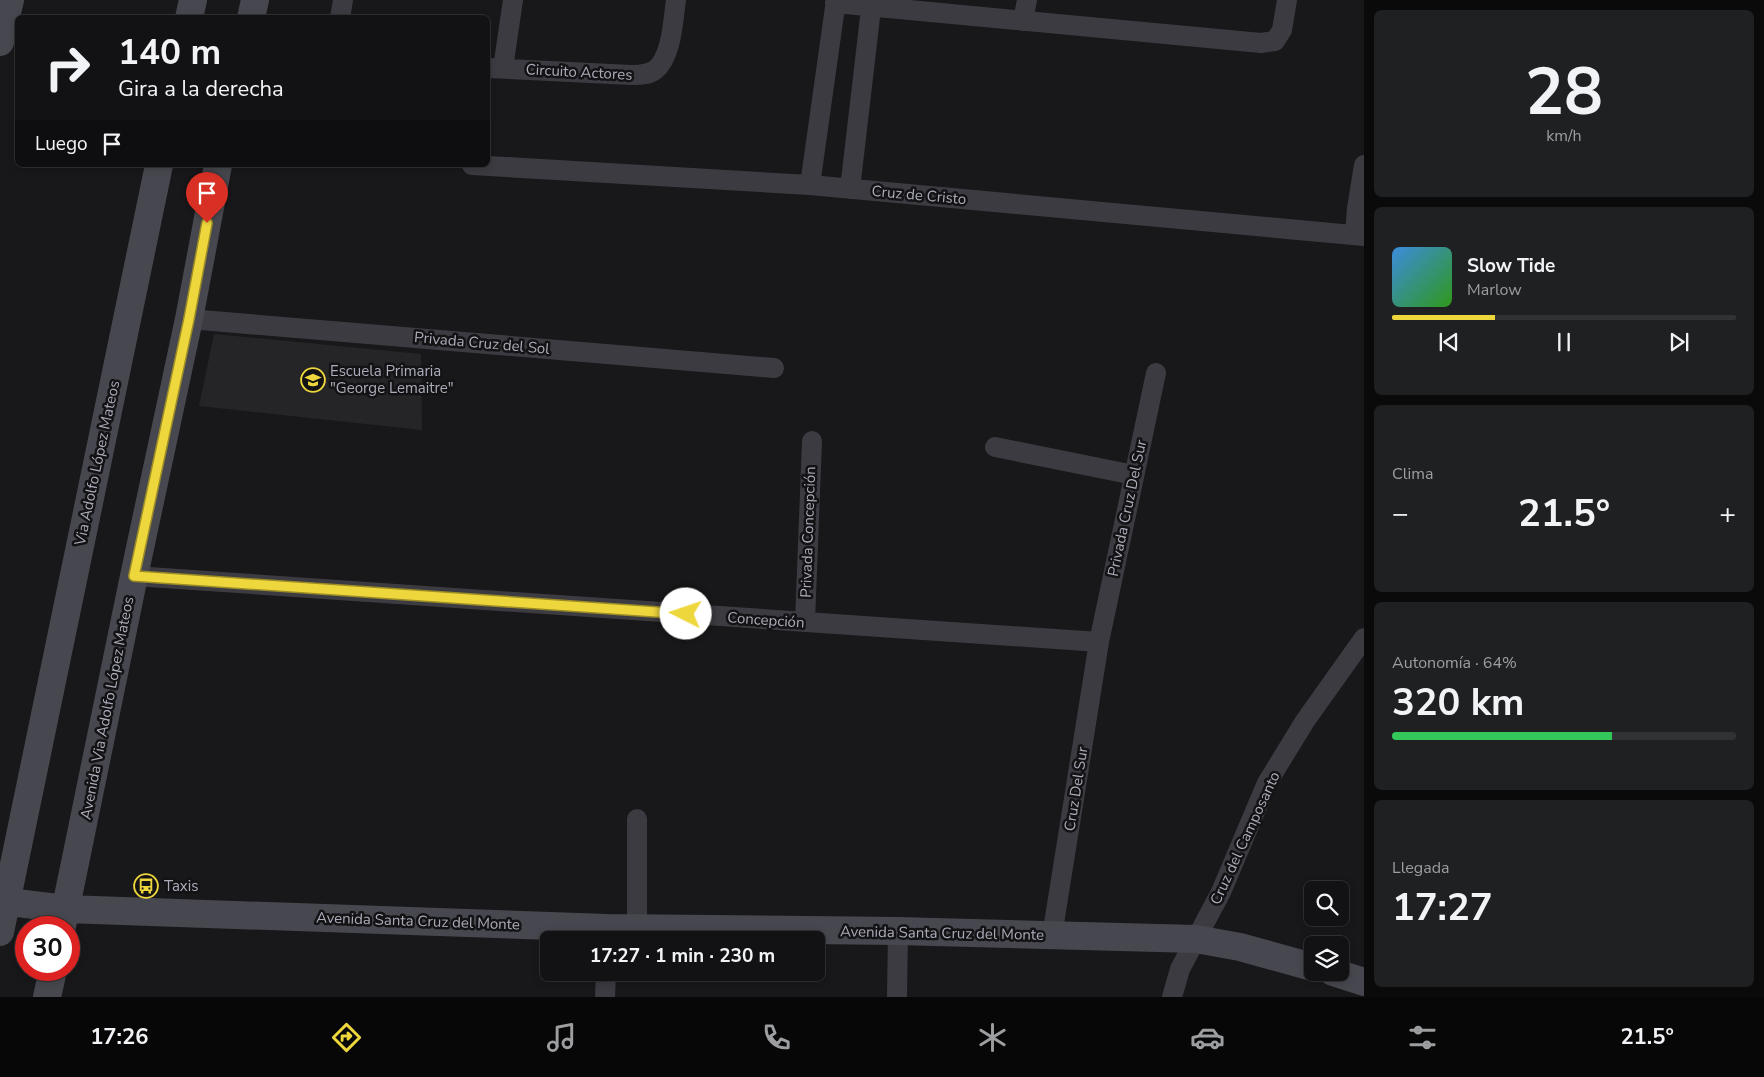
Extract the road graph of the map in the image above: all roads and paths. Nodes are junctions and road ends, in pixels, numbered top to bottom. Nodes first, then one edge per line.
1 (10, 0) edge
2 (193, 0) edge
3 (255, 0) edge
4 (343, 0) edge
5 (513, 0) edge
6 (676, 0) edge
7 (1027, 0) edge
8 (1287, 0) edge
9 (836, 1) edge
10 (872, 3) edge
11 (190, 15) edge
12 (252, 15) edge
13 (340, 15) edge
14 (1023, 21) junction
15 (0, 42) edge
16 (495, 68) edge
17 (1364, 165) edge
18 (490, 166) edge
19 (159, 167) edge
20 (218, 167) edge
21 (810, 185) junction
22 (850, 189) junction
23 (1359, 236) edge
24 (189, 319) junction
25 (774, 368) dead end
26 (1156, 373) dead end
27 (812, 441) dead end
28 (995, 447) dead end
29 (1134, 475) junction
30 (134, 576) junction
31 (804, 622) junction
32 (1364, 638) edge
33 (1099, 642) junction
34 (637, 819) dead end
35 (3, 902) edge
36 (56, 916) edge
37 (64, 916) edge
38 (80, 918) edge
39 (637, 928) junction
40 (622, 931) edge
41 (898, 931) junction
42 (0, 932) edge
43 (540, 932) edge
44 (1052, 936) junction
45 (1196, 940) junction
46 (1304, 964) edge
47 (1349, 977) edge
48 (51, 981) edge
49 (606, 981) edge
50 (1364, 982) edge
51 (47, 997) edge
52 (605, 997) edge
53 (897, 997) edge
54 (1172, 997) edge

1 - 15 main road
2 - 11 main road
3 - 12 main road
4 - 13 street
5 - 16 street
6 - 16 street, Circuito Actores
7 - 14 street
8 - 14 street
9 - 10 street
9 - 21 street
10 - 14 street
10 - 22 street
17 - 23 street
18 - 21 street, Cruz de Cristo
19 - 35 main road, Via Adolfo López Mateos
20 - 24 main road, Avenida Via Adolfo López Mateos
21 - 22 street, Cruz de Cristo
22 - 23 street, Cruz de Cristo
24 - 25 street, Privada Cruz del Sol
24 - 30 main road, Avenida Via Adolfo López Mateos
26 - 29 street, Privada Cruz Del Sur
27 - 31 street, Privada Concepción
28 - 29 street
29 - 33 street, Privada Cruz Del Sur
30 - 31 street, Concepción
30 - 37 main road, Avenida Via Adolfo López Mateos
31 - 33 street, Concepción
32 - 45 street, Cruz del Camposanto
33 - 44 street, Cruz Del Sur
34 - 39 street
35 - 36 main road, Avenida Santa Cruz del Monte
35 - 42 main road
38 - 43 main road, Avenida Santa Cruz del Monte
39 - 40 main road, Avenida Santa Cruz del Monte
39 - 41 main road, Avenida Santa Cruz del Monte
41 - 44 main road, Avenida Santa Cruz del Monte
41 - 53 street
44 - 45 main road, Avenida Santa Cruz del Monte
45 - 46 main road, Avenida Santa Cruz del Monte
45 - 54 street, Cruz del Camposanto
47 - 50 main road
48 - 51 main road
49 - 52 street

